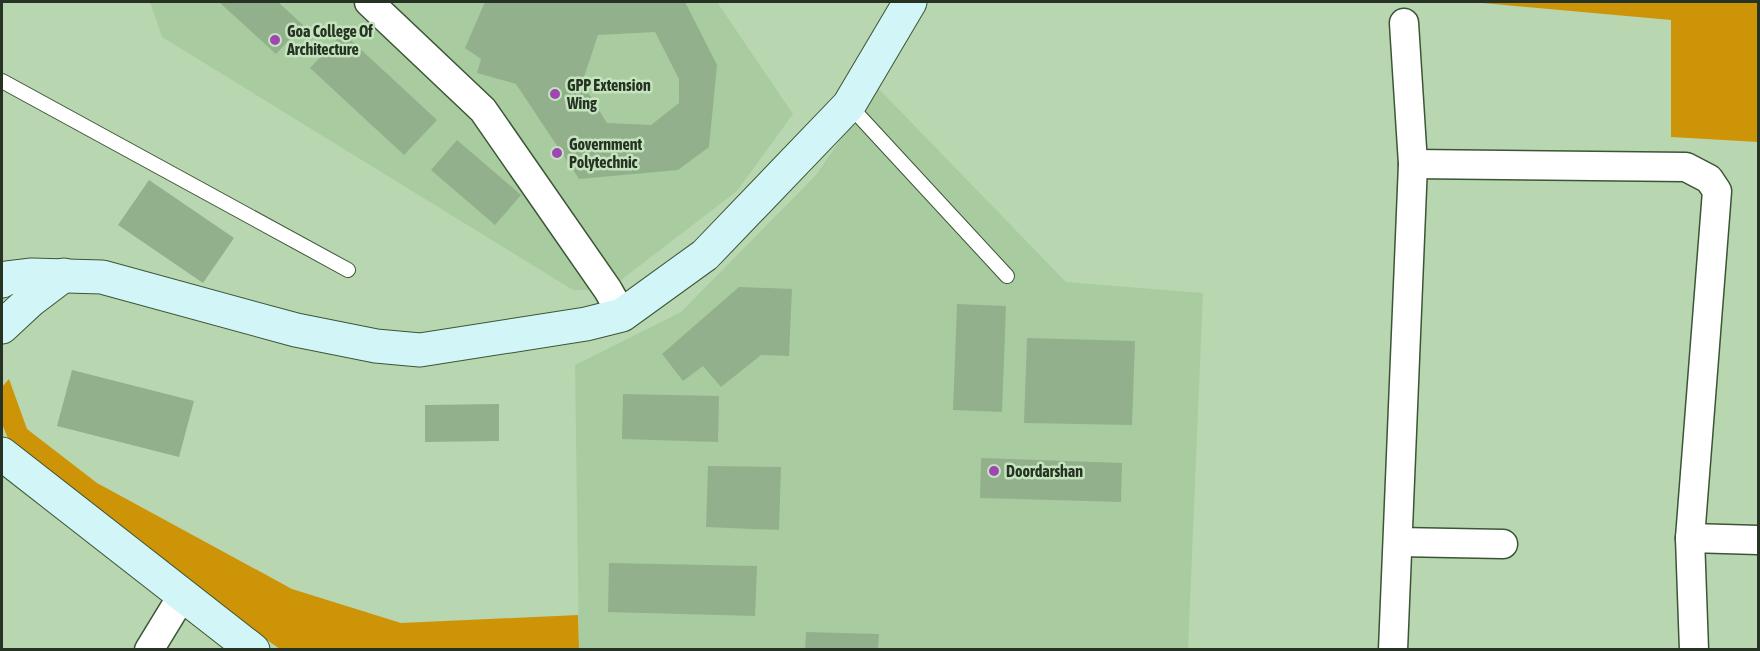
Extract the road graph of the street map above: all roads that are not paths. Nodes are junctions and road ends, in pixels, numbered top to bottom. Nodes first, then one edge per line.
1 (369, 2) edge
2 (910, 2) edge
3 (1404, 23) dead end
4 (2, 81) edge
5 (849, 105) junction
6 (1413, 164) junction
7 (348, 270) dead end
8 (64, 275) junction
9 (1007, 276) dead end
10 (2, 281) edge
11 (622, 315) junction
12 (2, 327) edge
13 (4, 454) edge
14 (1690, 538) junction
15 (1758, 540) edge
16 (1398, 542) junction
17 (1503, 544) dead end
18 (182, 596) junction
19 (149, 650) edge
20 (253, 650) edge
21 (1393, 650) edge
22 (1694, 650) edge

1 - 11 street
2 - 5 main road
3 - 6 street
4 - 7 lane
5 - 9 lane
5 - 11 main road
6 - 14 street
6 - 16 street
8 - 10 main road
8 - 11 main road
8 - 12 main road
13 - 18 main road
14 - 15 street
14 - 22 street
16 - 17 street
16 - 21 street
18 - 19 street
18 - 20 main road

